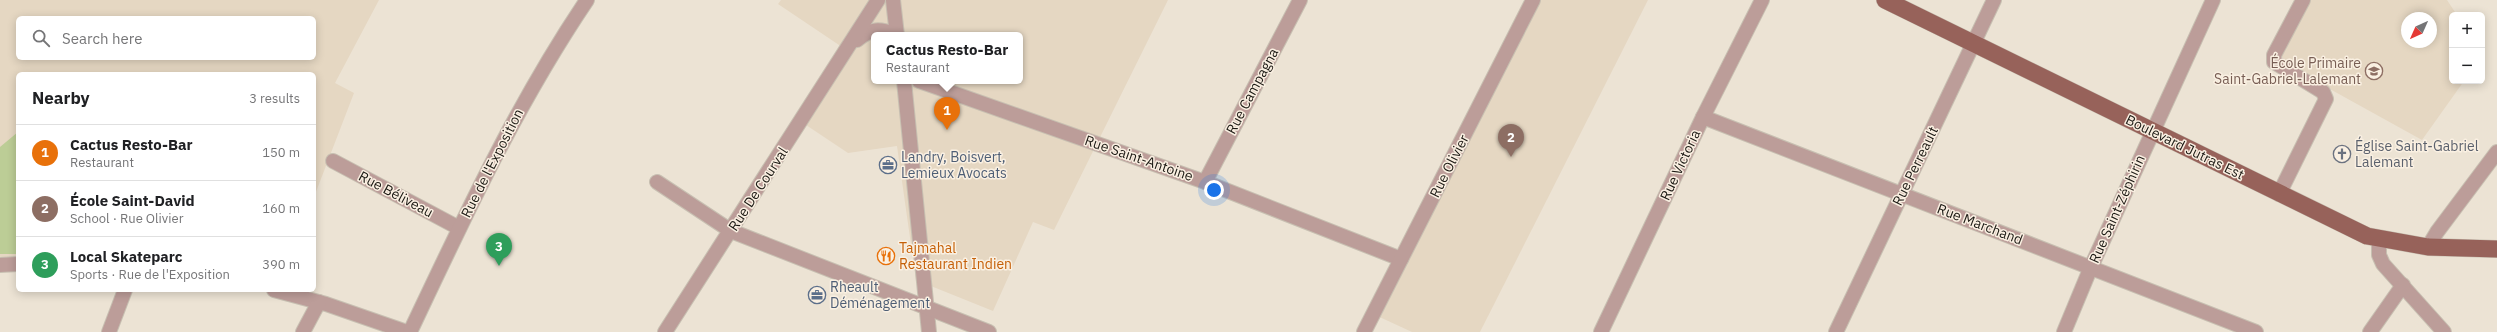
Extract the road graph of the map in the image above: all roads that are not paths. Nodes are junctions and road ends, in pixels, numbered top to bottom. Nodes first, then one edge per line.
1 (587, 0) edge
2 (878, 0) edge
3 (893, 0) edge
4 (1300, 0) edge
5 (1533, 0) edge
6 (1762, 0) edge
7 (1885, 0) edge
8 (1994, 0) edge
9 (2213, 0) edge
10 (2303, 0) edge
11 (889, 32) edge
12 (897, 32) edge
13 (1975, 44) junction
14 (851, 45) junction
15 (904, 84) edge
16 (928, 84) edge
17 (1703, 117) junction
18 (2152, 131) junction
19 (2497, 152) edge
20 (333, 161) dead end
21 (657, 182) dead end
22 (1205, 182) junction
23 (1901, 193) junction
24 (2279, 194) junction
25 (459, 228) junction
26 (731, 231) junction
27 (2379, 239) junction
28 (2428, 247) junction
29 (2497, 250) edge
30 (1401, 259) junction
31 (16, 264) edge
32 (0, 265) edge
33 (2091, 267) junction
34 (2403, 285) junction
35 (123, 292) edge
36 (282, 292) edge
37 (319, 302) junction
38 (927, 307) junction
39 (2242, 329) edge
40 (109, 332) edge
41 (303, 332) edge
42 (408, 332) edge
43 (665, 332) edge
44 (929, 332) edge
45 (989, 332) edge
46 (1364, 332) edge
47 (1601, 332) edge
48 (1836, 332) edge
49 (2064, 332) edge
50 (2256, 332) edge
51 (2370, 332) edge
52 (2444, 332) edge

1 - 25 street, Rue de l'Exposition
2 - 14 street, Rue De Courval
3 - 12 street
4 - 22 street, Rue Campagna
5 - 30 street, Rue Olivier
6 - 17 street, Rue Victoria
7 - 13 main road, Boulevard Jutras Est
8 - 13 street, Rue Perreault
9 - 18 street, Rue Saint-Zéphirin
10 - 24 street
11 - 14 street, Rue De Courval
13 - 18 main road, Boulevard Jutras Est
13 - 23 street, Rue Perreault
14 - 26 street, Rue De Courval
15 - 38 street
16 - 22 street, Rue Saint-Antoine
17 - 23 street, Rue Marchand
17 - 47 street, Rue Victoria
18 - 24 main road, Boulevard Jutras Est
18 - 33 street, Rue Saint-Zéphirin
19 - 28 street
20 - 25 street, Rue Béliveau
21 - 26 street
22 - 30 street, Rue Saint-Antoine
23 - 33 street, Rue Marchand
23 - 48 street, Rue Perreault
24 - 27 main road, Boulevard Jutras Est
25 - 42 street, Rue de l'Exposition
26 - 38 street
26 - 43 street, Rue De Courval
27 - 28 main road, Boulevard Jutras Est
27 - 34 street
28 - 29 main road, Boulevard Jutras Est
30 - 46 street, Rue Olivier
31 - 32 street
33 - 39 street, Rue Marchand
33 - 49 street, Rue Saint-Zéphirin
34 - 51 street
34 - 52 street
35 - 40 street
36 - 37 street
37 - 41 street
37 - 42 street
38 - 44 street
38 - 45 street
39 - 50 street, Rue Marchand

